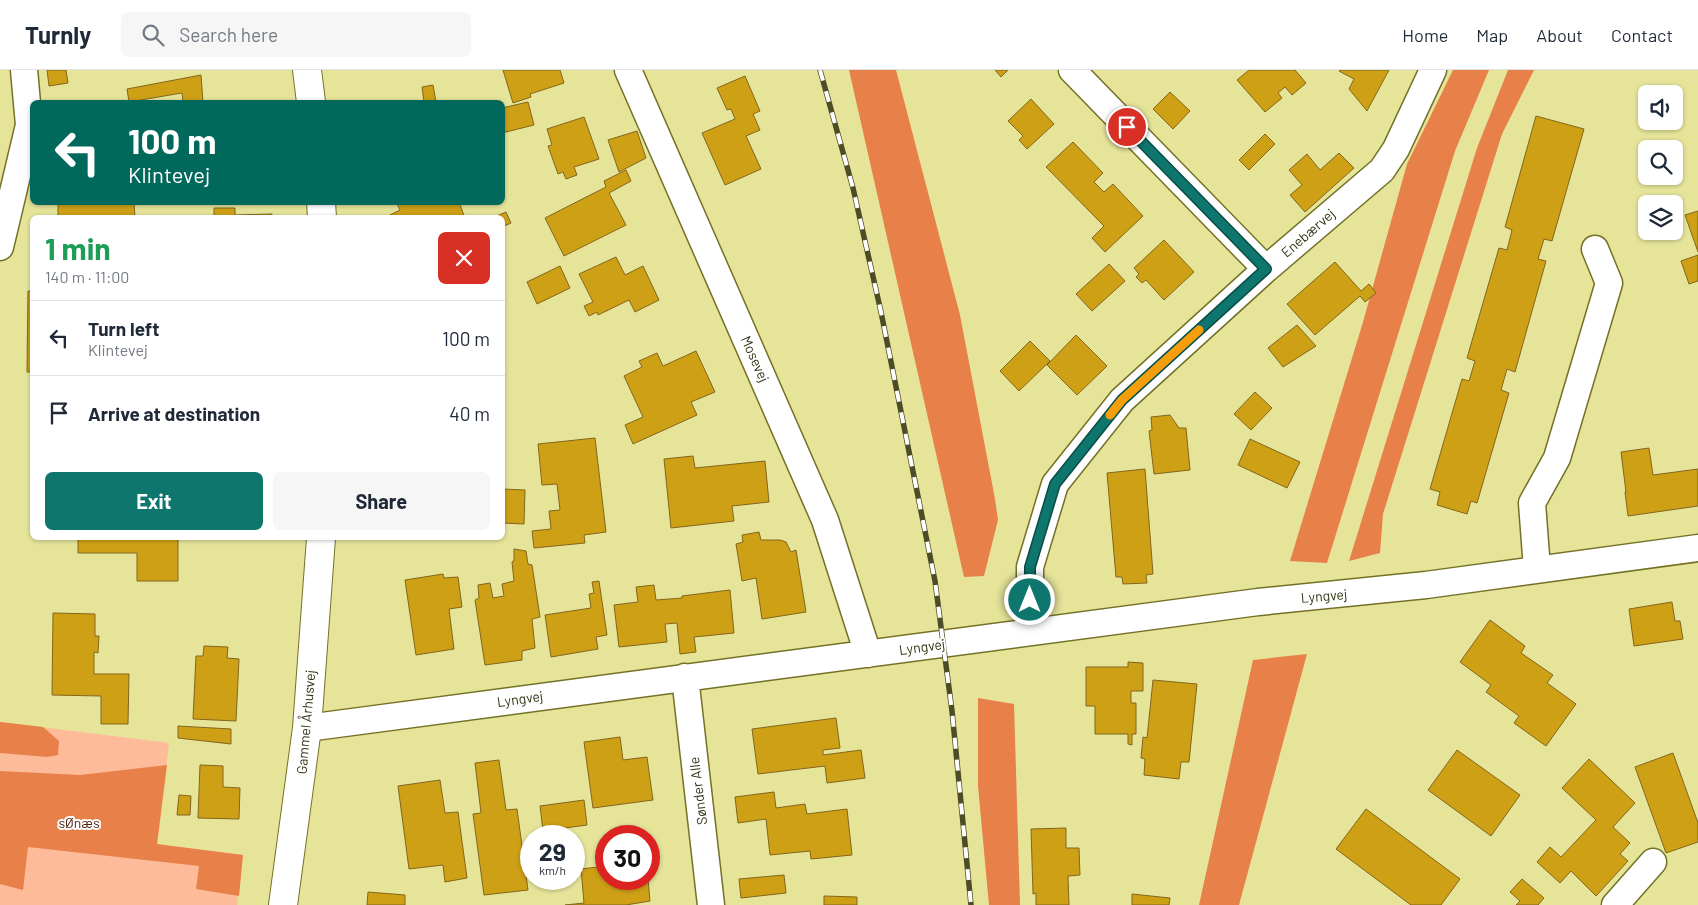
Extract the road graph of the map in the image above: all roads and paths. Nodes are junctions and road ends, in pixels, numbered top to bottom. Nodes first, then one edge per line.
1 (24, 70) edge
2 (307, 70) edge
3 (628, 70) edge
4 (1072, 70) edge
5 (1433, 70) edge
6 (311, 100) edge
7 (0, 247) edge
8 (1595, 249) dead end
9 (1266, 269) junction
10 (321, 540) edge
11 (1698, 548) edge
12 (1537, 569) junction
13 (1030, 632) junction
14 (868, 654) junction
15 (685, 677) junction
16 (307, 728) junction
17 (1653, 862) dead end
18 (283, 905) edge
19 (711, 905) edge
20 (1615, 905) edge

1 - 7 street
2 - 6 street
3 - 14 street, Mosevej
4 - 9 street
5 - 9 street, Enebærvej
8 - 12 street
9 - 13 street, Enebærvej
10 - 16 street, Gammel Århusvej
11 - 12 street, Lyngvej
12 - 13 street, Lyngvej
13 - 14 street, Lyngvej
14 - 15 street, Lyngvej
15 - 16 street, Lyngvej
15 - 19 street, Sønder Alle
16 - 18 street, Gammel Århusvej
17 - 20 street

